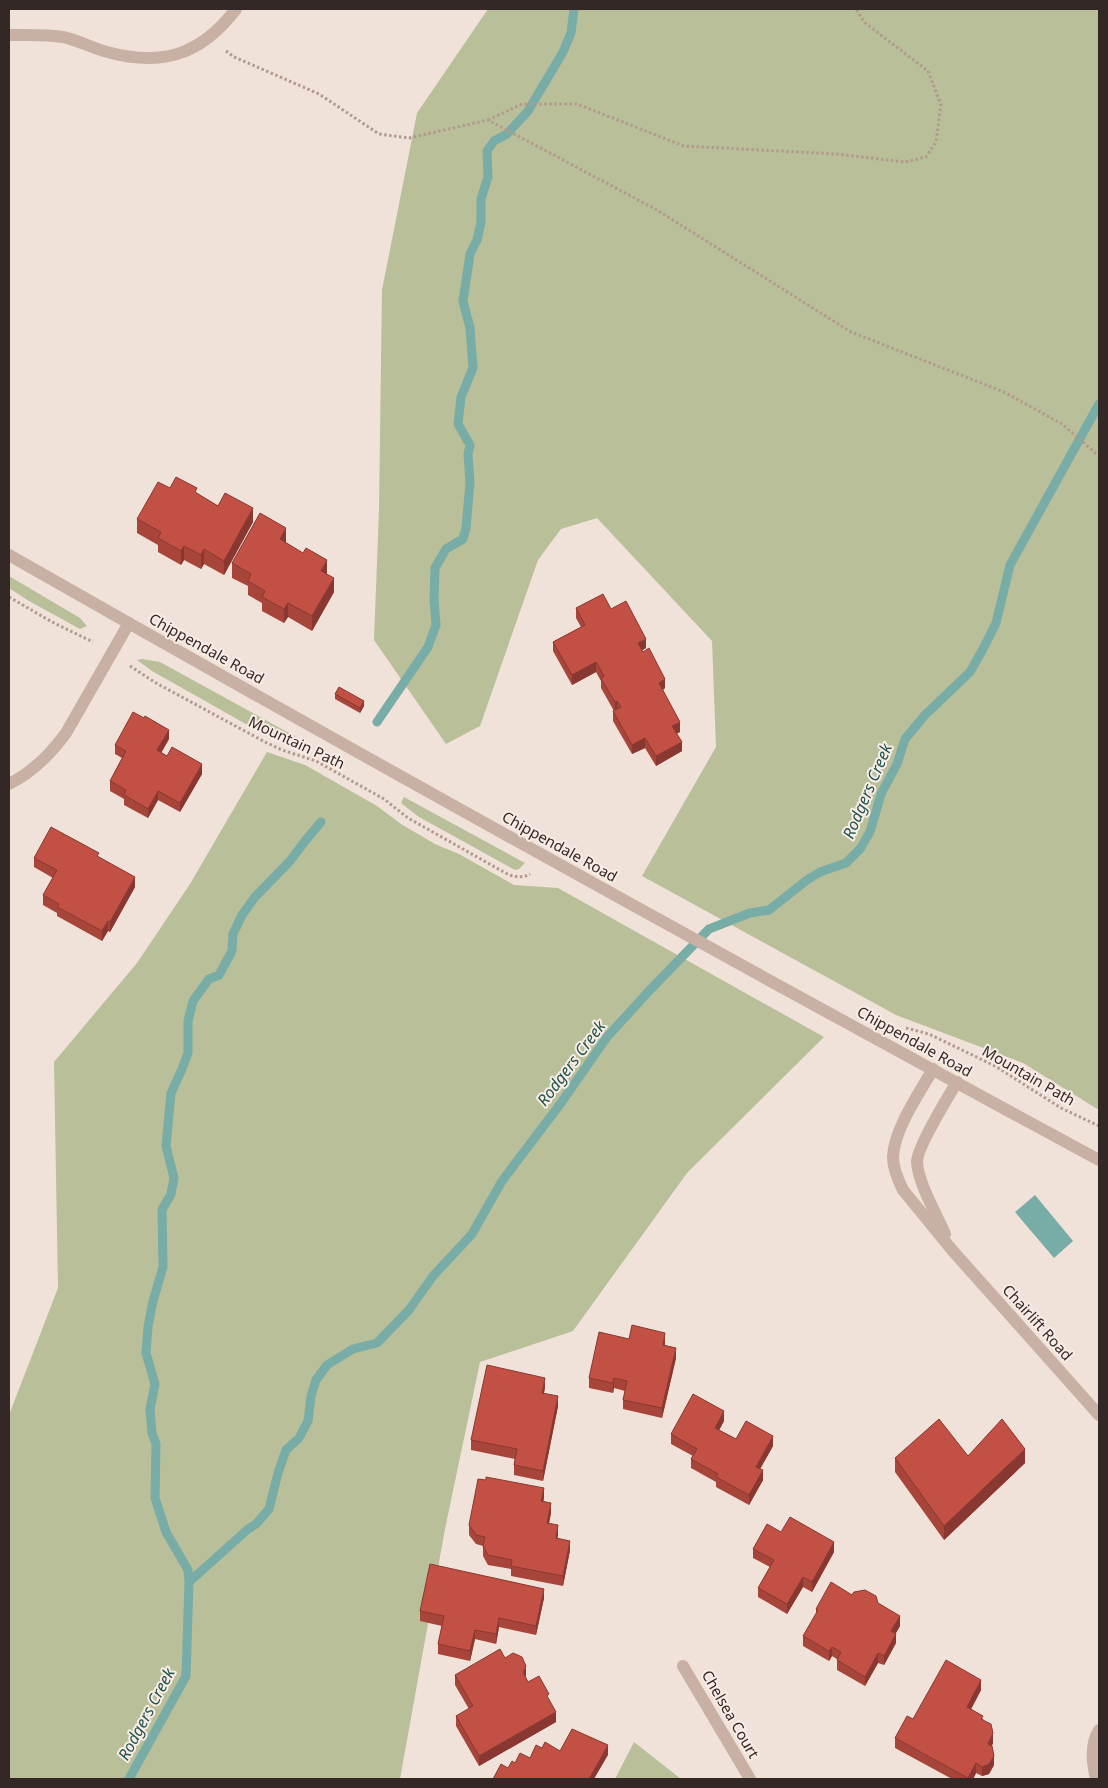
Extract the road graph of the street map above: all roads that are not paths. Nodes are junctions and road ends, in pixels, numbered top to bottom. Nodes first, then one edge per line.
1 (236, 9) edge
2 (9, 35) edge
3 (9, 555) edge
4 (129, 623) junction
5 (9, 784) edge
6 (933, 1069) junction
7 (957, 1082) junction
8 (1099, 1160) edge
9 (952, 1250) junction
10 (1099, 1415) edge
11 (683, 1666) dead end
12 (1099, 1730) edge
13 (750, 1779) edge
14 (1096, 1779) edge

1 - 2 street
3 - 4 street, Chippendale Road
4 - 5 street
4 - 6 street, Chippendale Road
6 - 7 street, Chippendale Road
6 - 9 street, Chairlift Road
7 - 8 street, Chippendale Road
7 - 9 street, Chairlift Road
9 - 10 street, Chairlift Road
11 - 13 street, Chelsea Court
12 - 14 street

